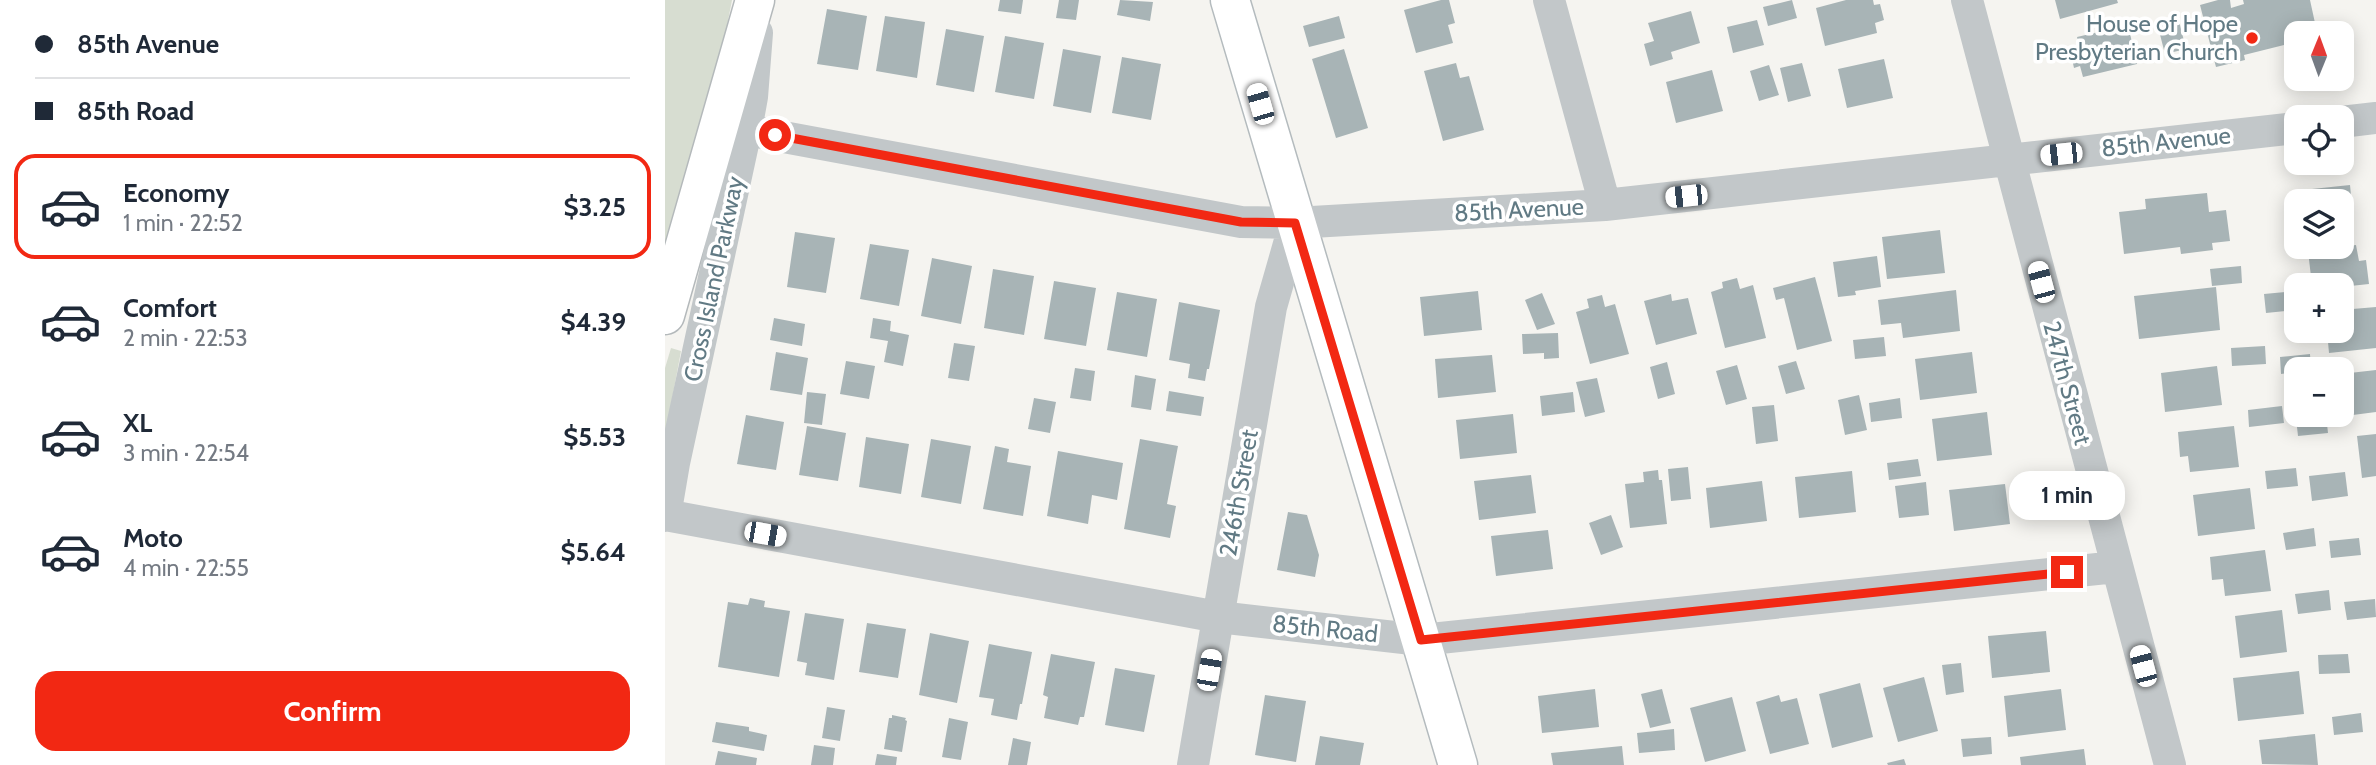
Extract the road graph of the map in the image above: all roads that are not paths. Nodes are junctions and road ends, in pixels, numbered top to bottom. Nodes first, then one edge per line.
1 (757, 0) edge
2 (1230, 0) edge
3 (1549, 0) edge
4 (1967, 0) edge
5 (2376, 118) edge
6 (2354, 121) edge
7 (2284, 129) edge
8 (746, 130) junction
9 (2009, 160) junction
10 (1605, 205) junction
11 (1295, 223) junction
12 (665, 315) edge
13 (665, 516) edge
14 (2116, 567) junction
15 (1218, 617) junction
16 (1421, 640) junction
17 (1193, 765) edge
18 (1458, 765) edge
19 (2170, 765) edge

1 - 8 street, Cross Island Parkway
1 - 12 main road
2 - 11 main road
3 - 10 street
4 - 9 street, 247th Street
5 - 6 street
7 - 9 street, 85th Avenue
8 - 11 street, 85th Avenue
8 - 13 street, Cross Island Parkway
9 - 10 street, 85th Avenue
9 - 14 street, 247th Street
10 - 11 street, 85th Avenue
11 - 15 street, 246th Street
11 - 16 main road
13 - 15 street, 85th Road
14 - 16 street, 85th Road
14 - 19 street, 247th Street
15 - 16 street, 85th Road
15 - 17 street, 246th Street
16 - 18 main road

